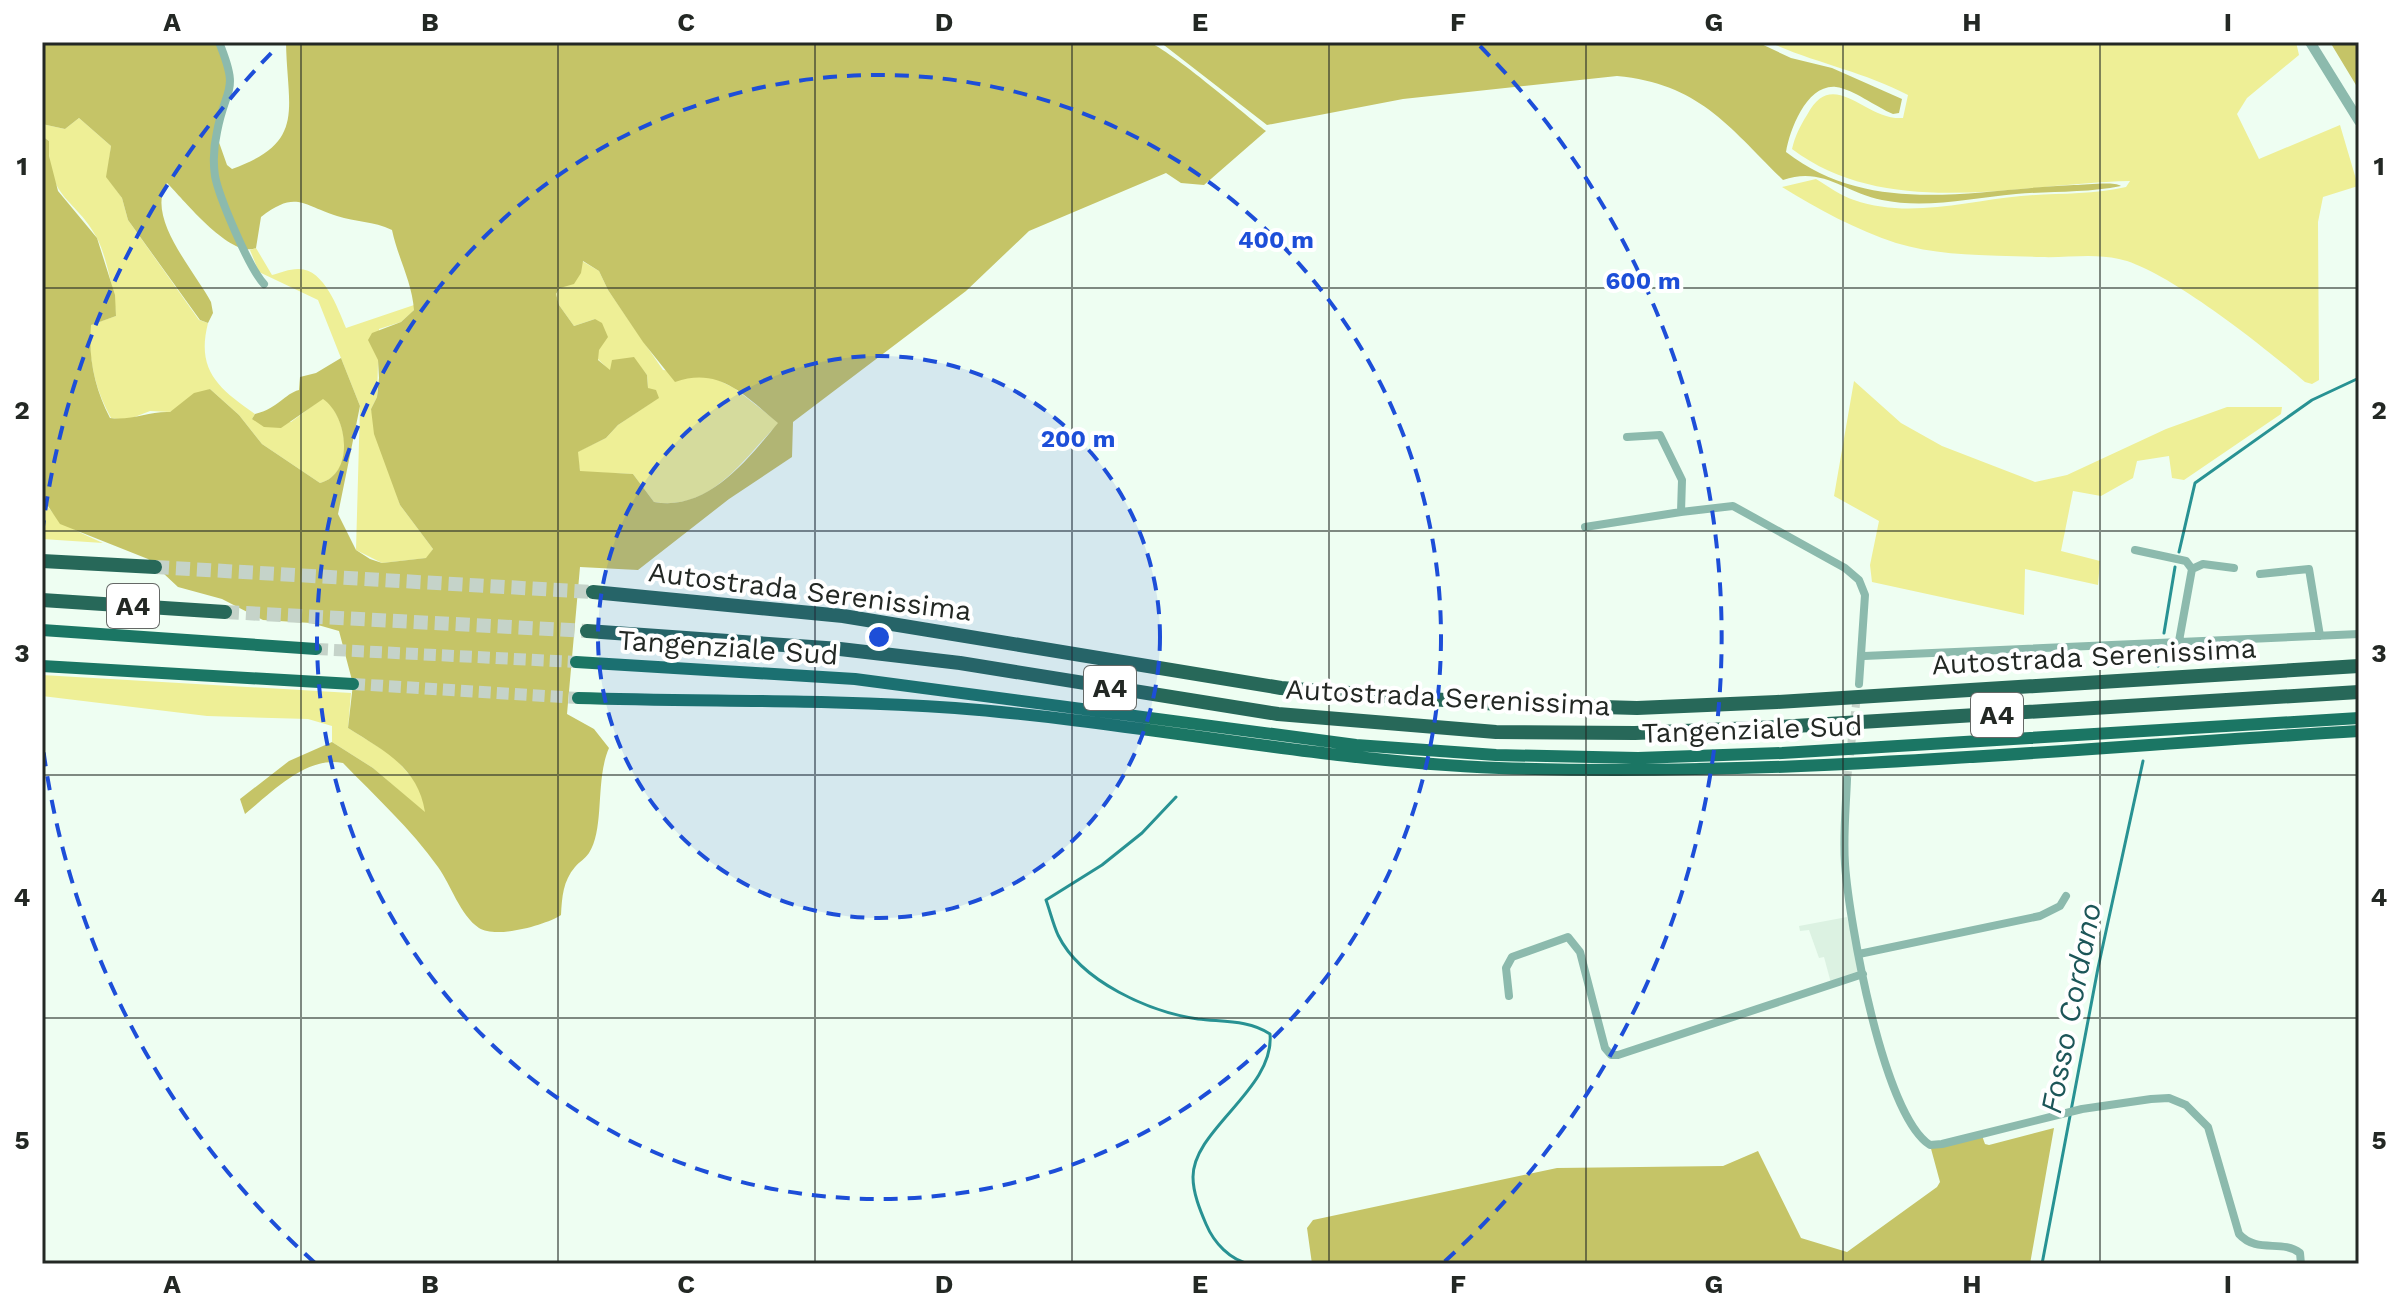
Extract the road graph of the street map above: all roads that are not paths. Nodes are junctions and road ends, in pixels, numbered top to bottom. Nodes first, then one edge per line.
1 (219, 42) edge
2 (2310, 42) edge
3 (2359, 121) edge
4 (264, 284) dead end
5 (1627, 437) dead end
6 (1681, 512) junction
7 (1585, 527) dead end
8 (2135, 550) dead end
9 (42, 561) edge
10 (155, 567) tunnel mouth
11 (2234, 568) dead end
12 (2192, 569) junction
13 (2260, 574) dead end
14 (593, 592) tunnel mouth
15 (42, 600) edge
16 (225, 612) tunnel mouth
17 (42, 630) edge
18 (587, 631) tunnel mouth
19 (2359, 634) edge
20 (2320, 636) junction
21 (2179, 641) junction
22 (316, 649) tunnel mouth
23 (1864, 656) junction
24 (576, 662) tunnel mouth
25 (42, 666) edge
26 (2359, 666) edge
27 (353, 684) tunnel mouth
28 (1859, 684) tunnel mouth
29 (2359, 692) edge
30 (578, 698) tunnel mouth
31 (2359, 718) edge
32 (2359, 731) edge
33 (1847, 779) tunnel mouth
34 (2066, 896) dead end
35 (1859, 954) junction
36 (1863, 974) junction
37 (1509, 996) dead end
38 (2301, 1264) edge

1 - 4 street
2 - 3 street
5 - 6 street
6 - 7 street
6 - 23 street
8 - 12 street
9 - 10 highway, A4
11 - 12 street
12 - 21 street
13 - 20 street
14 - 26 highway, Autostrada Serenissima / A4
15 - 16 highway, A4
17 - 22 highway
18 - 29 highway, Autostrada Serenissima / A4
19 - 20 street
20 - 21 street
21 - 23 street
23 - 28 street
24 - 31 highway, Tangenziale Sud
25 - 27 highway
30 - 32 highway, Tangenziale Sud
33 - 35 street
34 - 35 street
35 - 36 street
36 - 37 street
36 - 38 street

